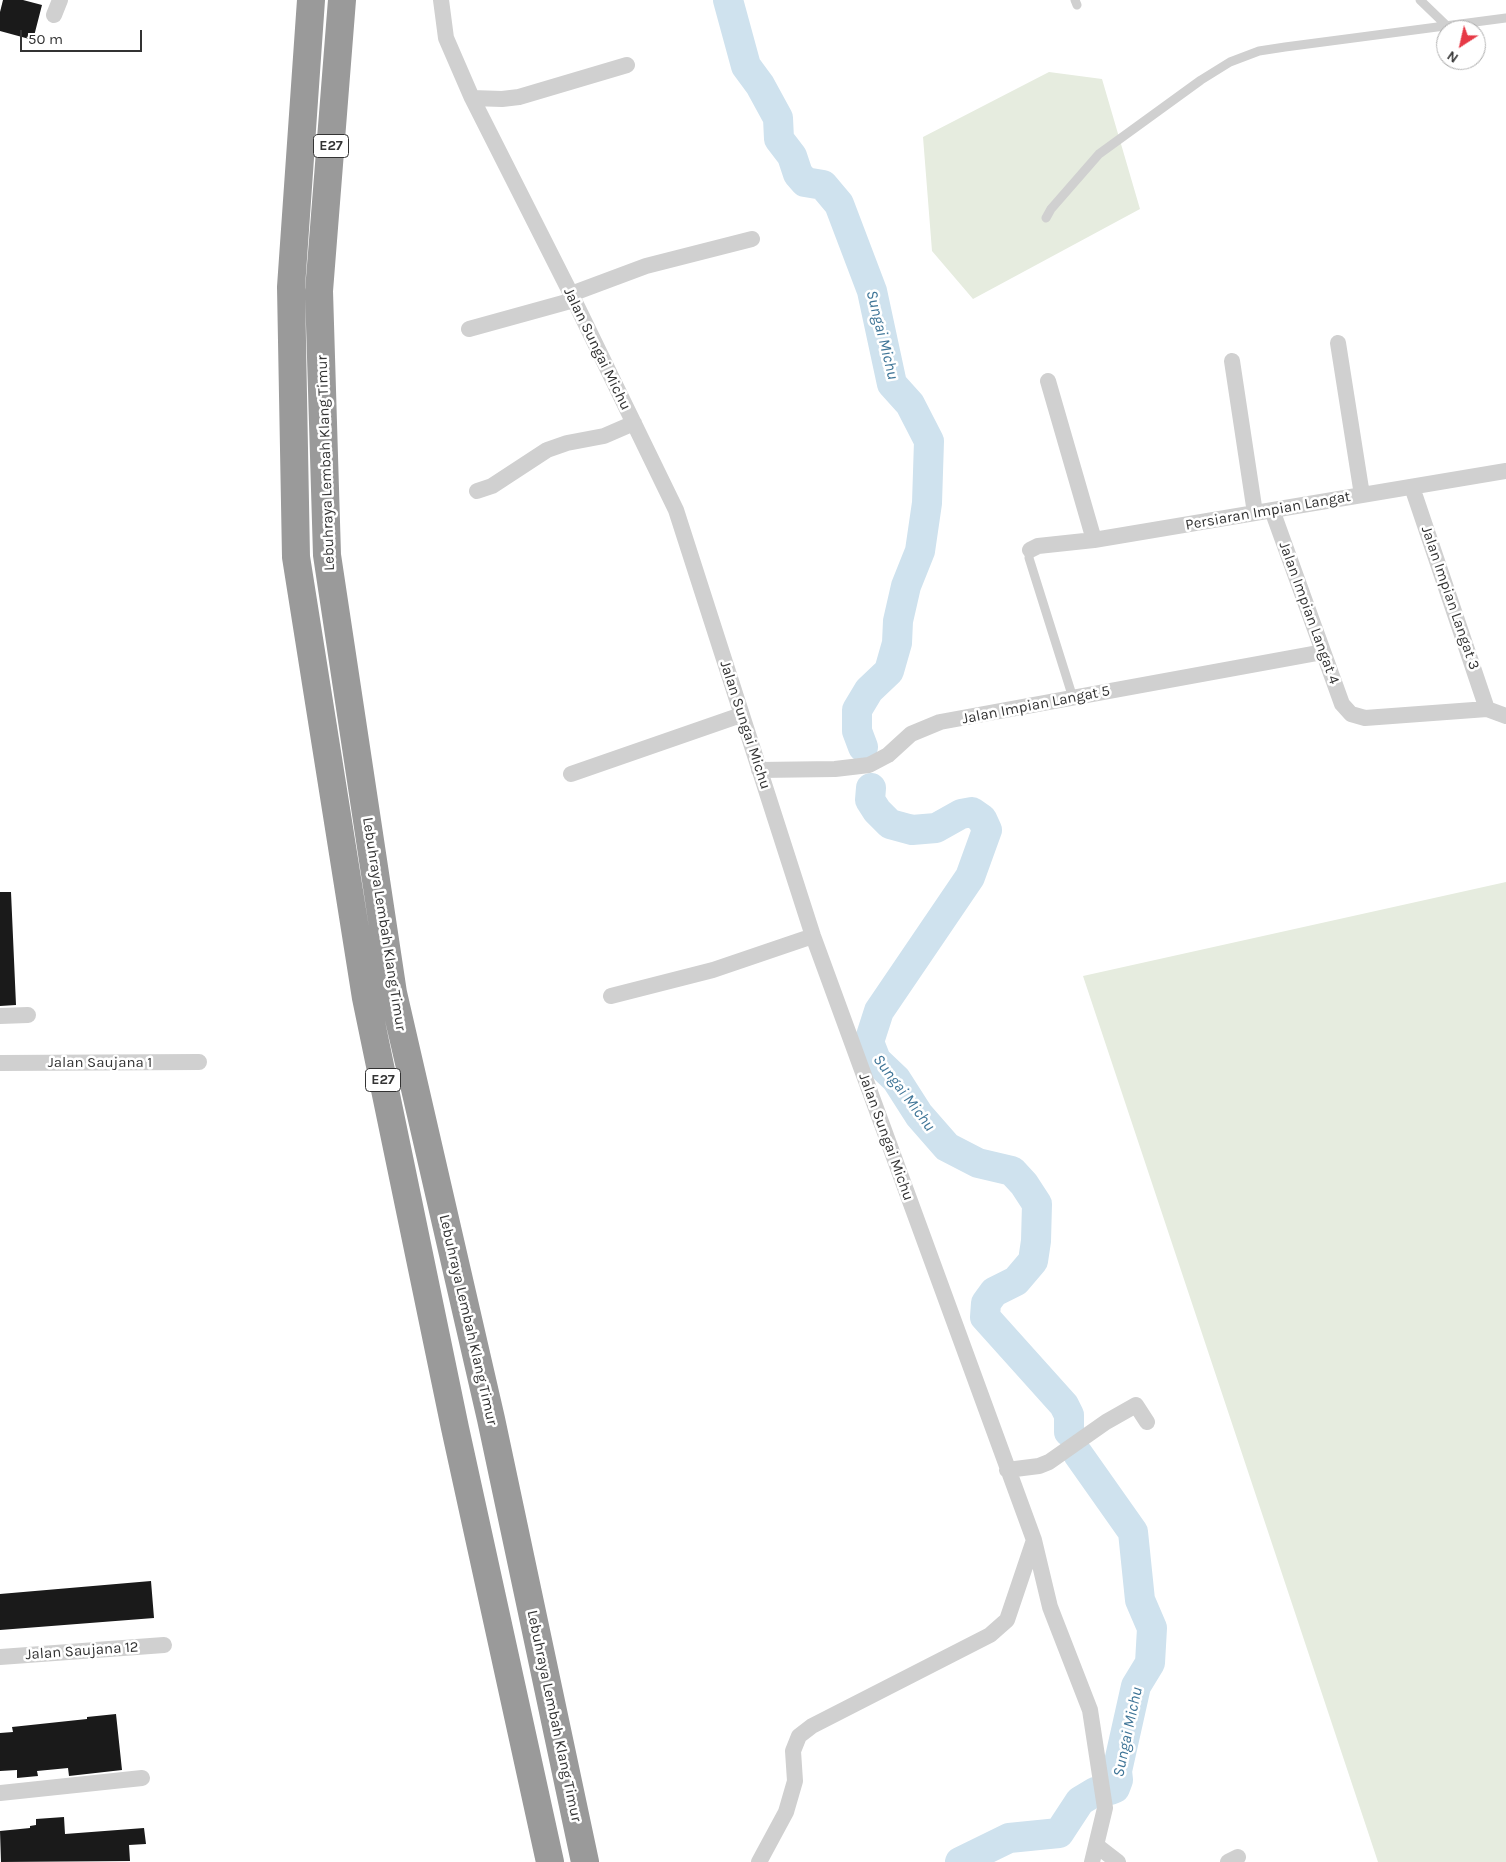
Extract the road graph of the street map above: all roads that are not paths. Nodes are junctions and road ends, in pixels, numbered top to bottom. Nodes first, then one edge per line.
1 (311, 0) edge
2 (342, 0) edge
3 (441, 0) edge
4 (446, 0) edge
5 (1420, 0) edge
6 (1506, 18) edge
7 (1441, 20) edge
8 (1486, 21) edge
9 (1436, 28) edge
10 (627, 65) dead end
11 (472, 98) junction
12 (1046, 218) dead end
13 (752, 239) dead end
14 (572, 297) junction
15 (469, 329) dead end
16 (1338, 344) dead end
17 (1232, 361) dead end
18 (1048, 381) dead end
19 (634, 423) junction
20 (1506, 471) edge
21 (1412, 487) junction
22 (477, 491) dead end
23 (1362, 495) junction
24 (1272, 510) junction
25 (1255, 513) junction
26 (1094, 540) junction
27 (1030, 550) joint
28 (1323, 652) junction
29 (1073, 698) junction
30 (1487, 709) junction
31 (742, 715) junction
32 (1506, 716) edge
33 (759, 770) junction
34 (571, 774) dead end
35 (813, 936) junction
36 (611, 996) dead end
37 (28, 1015) dead end
38 (0, 1016) edge
39 (200, 1062) dead end
40 (0, 1063) edge
41 (1147, 1422) dead end
42 (1007, 1470) junction
43 (1034, 1540) junction
44 (164, 1645) dead end
45 (0, 1657) edge
46 (142, 1778) dead end
47 (0, 1793) edge
48 (1096, 1845) junction
49 (550, 1862) edge
50 (585, 1862) edge
51 (760, 1862) edge
52 (1092, 1862) edge
53 (1118, 1862) edge

1 - 49 highway, Lebuhraya Lembah Klang Timur / E27
2 - 50 highway, Lebuhraya Lembah Klang Timur / E27
3 - 4 street
3 - 11 street, Jalan Sungai Michu
5 - 7 lane
6 - 8 lane
9 - 12 lane
10 - 11 street
11 - 14 street, Jalan Sungai Michu
13 - 14 street
14 - 15 street
14 - 19 street, Jalan Sungai Michu
16 - 23 street
17 - 25 street
18 - 26 street
19 - 22 street
19 - 31 street, Jalan Sungai Michu
20 - 21 street, Persiaran Impian Langat
21 - 23 street, Persiaran Impian Langat
21 - 30 street, Jalan Impian Langat 3
23 - 24 street, Persiaran Impian Langat
24 - 25 street, Persiaran Impian Langat
24 - 28 street, Jalan Impian Langat 4
25 - 26 street, Persiaran Impian Langat
26 - 27 street, Persiaran Impian Langat
27 - 29 lane
28 - 29 street, Jalan Impian Langat 5
28 - 30 street, Jalan Impian Langat 4
29 - 33 street, Jalan Impian Langat 5
30 - 32 street
31 - 33 street, Jalan Sungai Michu
31 - 34 street
33 - 35 street, Jalan Sungai Michu
35 - 36 street
35 - 42 street, Jalan Sungai Michu
37 - 38 street
39 - 40 street, Jalan Saujana 1
41 - 42 street
42 - 43 street, Jalan Sungai Michu
43 - 48 street, Jalan Sungai Michu
43 - 51 street
44 - 45 street, Jalan Saujana 12
46 - 47 street
48 - 52 street, Jalan Sungai Michu
48 - 53 street

